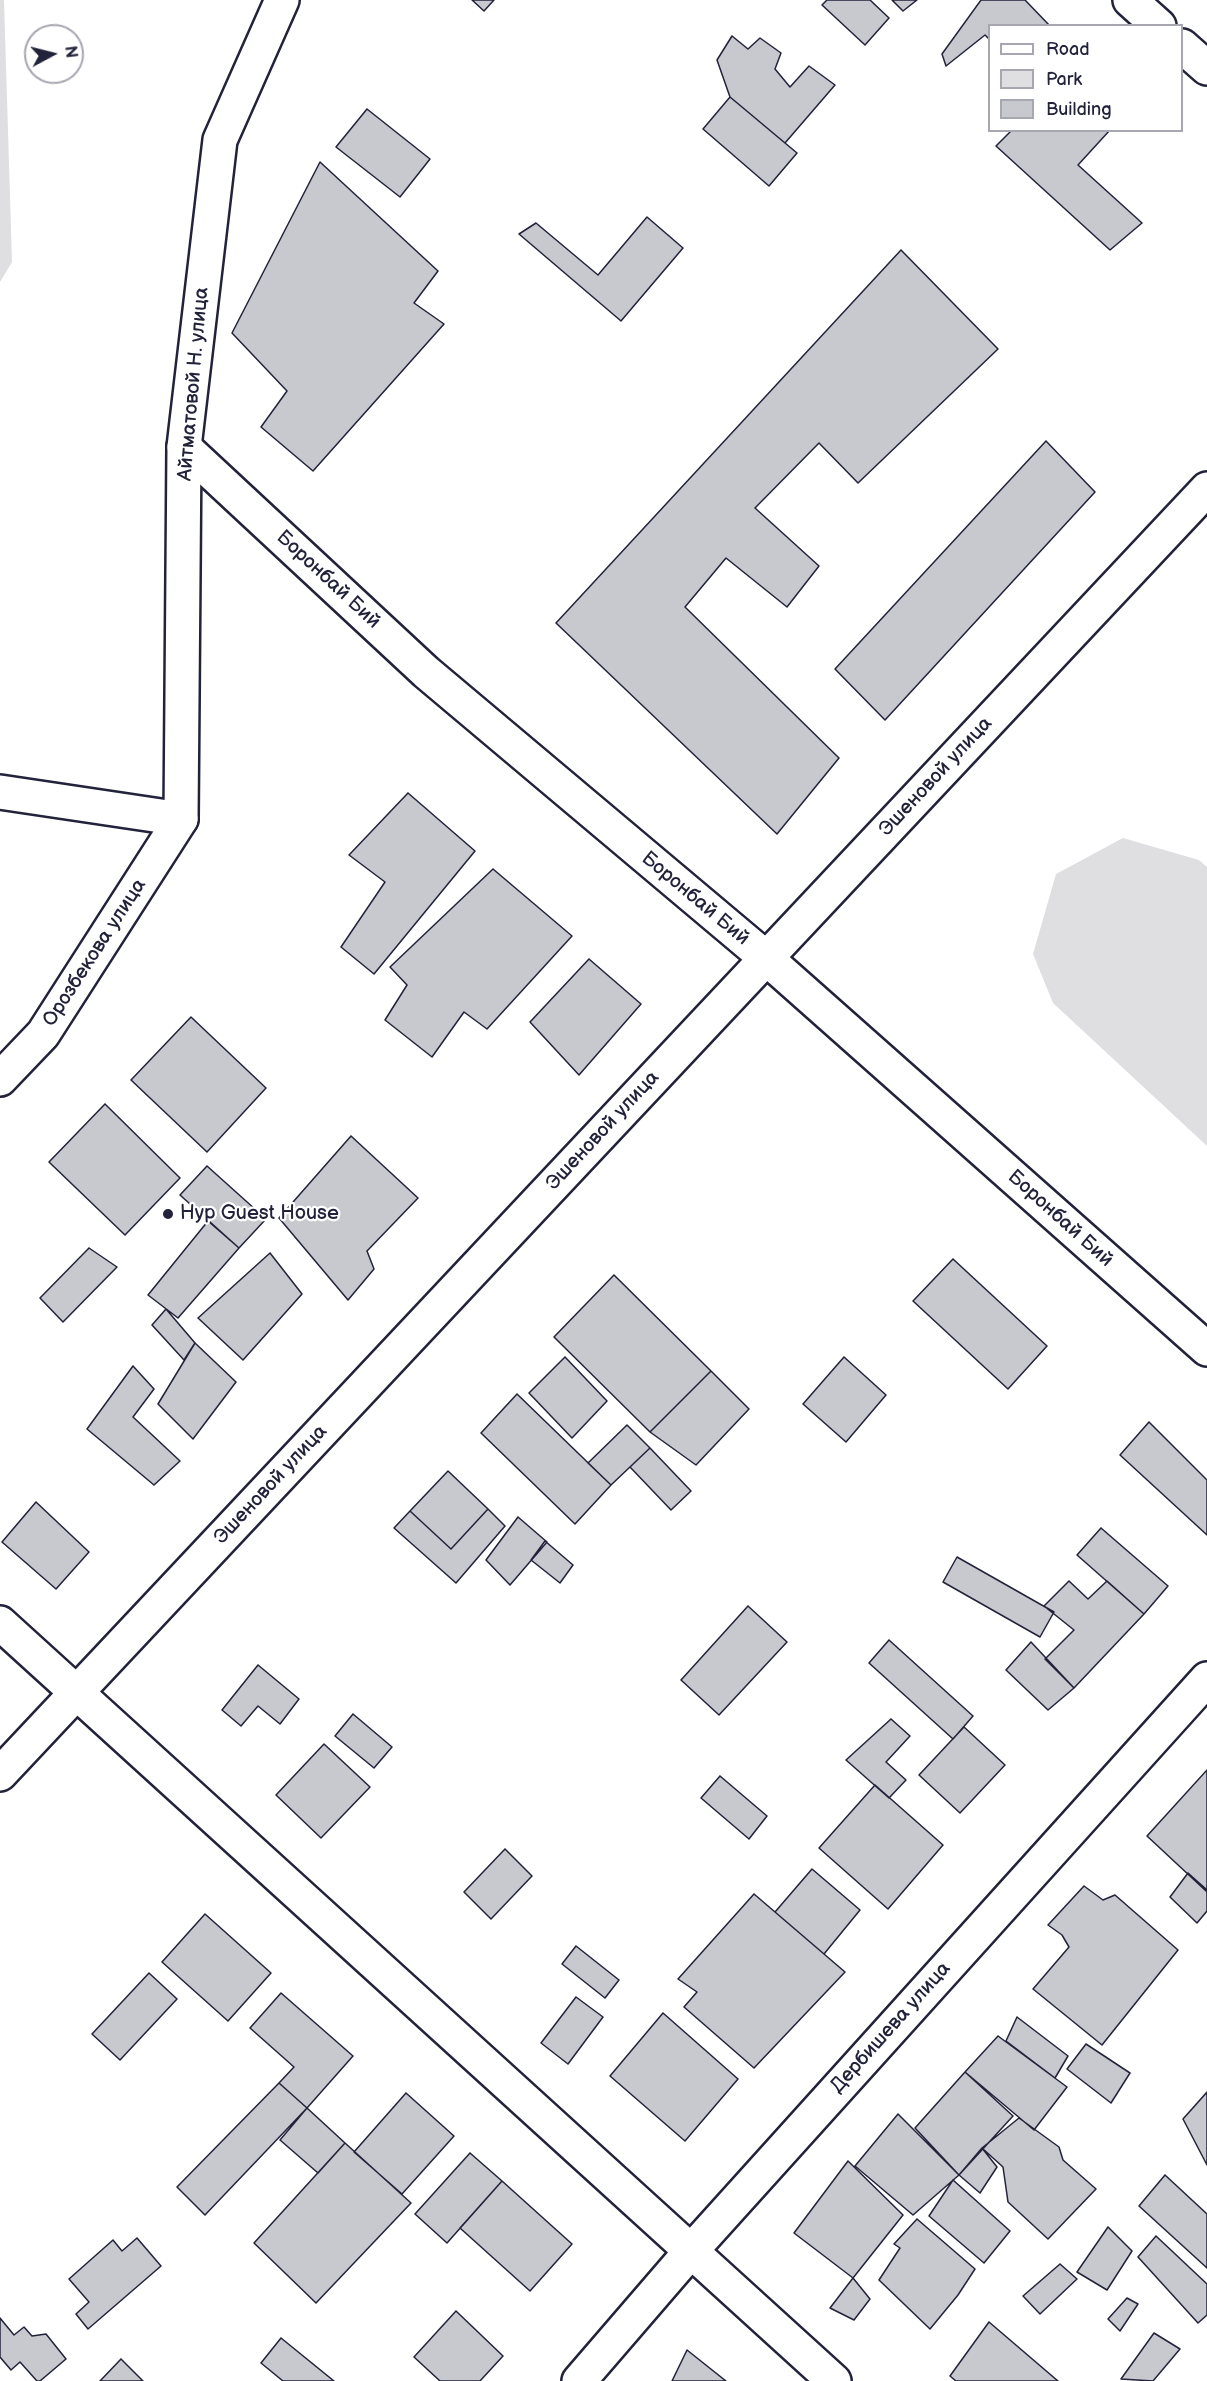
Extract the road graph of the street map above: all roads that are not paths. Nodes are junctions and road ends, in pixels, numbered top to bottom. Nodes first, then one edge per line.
1 (282, 0) edge
2 (1130, 0) edge
3 (1157, 24) edge
4 (1183, 47) edge
5 (1207, 68) edge
6 (184, 447) junction
7 (1207, 489) edge
8 (0, 792) edge
9 (181, 819) junction
10 (766, 958) junction
11 (0, 1079) edge
12 (1207, 1349) edge
13 (0, 1623) edge
14 (1207, 1679) edge
15 (76, 1693) junction
16 (0, 1774) edge
17 (691, 2251) junction
18 (579, 2381) edge
19 (834, 2381) edge

1 - 6 street, Айтматовой Н. улица
2 - 3 street
4 - 5 street
6 - 9 street, Айтматовой Н. улица
6 - 10 street, Боронбай Бий
7 - 10 street, Эшеновой улица
8 - 9 street
9 - 11 street, Орозбекова улица
10 - 12 street, Боронбай Бий
10 - 15 street, Эшеновой улица
13 - 15 street
14 - 17 street, Дербишева улица
15 - 16 street, Эшеновой улица
15 - 17 street
17 - 18 street, Дербишева улица
17 - 19 street

